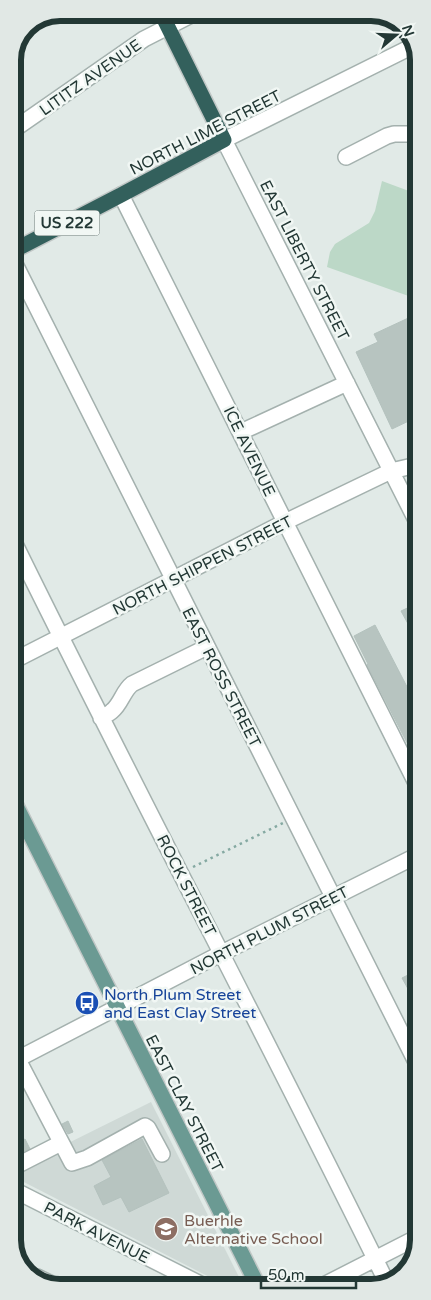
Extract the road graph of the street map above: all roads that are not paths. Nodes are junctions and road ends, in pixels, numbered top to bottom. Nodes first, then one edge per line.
1 (163, 21) edge
2 (164, 21) edge
3 (408, 49) edge
4 (21, 124) edge
5 (410, 134) edge
6 (224, 140) junction
7 (346, 157) dead end
8 (121, 195) junction
9 (21, 247) edge
10 (21, 276) edge
11 (347, 383) junction
12 (241, 432) junction
13 (410, 467) edge
14 (391, 471) junction
15 (410, 508) edge
16 (285, 522) junction
17 (21, 556) edge
18 (173, 579) junction
19 (60, 636) junction
20 (207, 647) junction
21 (21, 657) edge
22 (101, 718) junction
23 (410, 771) edge
24 (21, 814) edge
25 (410, 859) edge
26 (332, 897) junction
27 (222, 953) junction
28 (117, 1007) junction
29 (410, 1050) edge
30 (21, 1054) edge
31 (21, 1068) edge
32 (62, 1144) junction
33 (162, 1154) dead end
34 (21, 1164) edge
35 (21, 1194) edge
36 (410, 1241) edge
37 (375, 1260) junction
38 (384, 1276) edge
39 (190, 1279) edge
40 (254, 1279) edge
41 (336, 1279) edge

1 - 4 street, LITITZ AVENUE
2 - 6 highway, EAST LIBERTY STREET
3 - 6 street, NORTH LIME STREET
5 - 7 street
6 - 8 highway, NORTH LIME STREET / US 222
6 - 11 street, EAST LIBERTY STREET
8 - 9 highway, NORTH LIME STREET / US 222
8 - 12 street, ICE AVENUE
10 - 18 street, EAST ROSS STREET
11 - 12 street
11 - 14 street, EAST LIBERTY STREET
12 - 16 street, ICE AVENUE
13 - 14 street, NORTH SHIPPEN STREET
14 - 15 street, EAST LIBERTY STREET
14 - 16 street, NORTH SHIPPEN STREET
16 - 18 street, NORTH SHIPPEN STREET
16 - 23 street, ICE AVENUE
17 - 19 street, ROCK STREET
18 - 19 street, NORTH SHIPPEN STREET
18 - 20 street, EAST ROSS STREET
19 - 21 street, NORTH SHIPPEN STREET
19 - 22 street, ROCK STREET
20 - 22 street
20 - 26 street, EAST ROSS STREET
22 - 27 street, ROCK STREET
24 - 28 main road, EAST CLAY STREET
25 - 26 street, NORTH PLUM STREET
26 - 27 street, NORTH PLUM STREET
26 - 29 street, EAST ROSS STREET
27 - 28 street, NORTH PLUM STREET
27 - 37 street, ROCK STREET
28 - 30 street, NORTH PLUM STREET
28 - 40 main road, EAST CLAY STREET
31 - 32 street
32 - 33 street
32 - 34 street
35 - 39 street, PARK AVENUE
36 - 37 street
37 - 38 street, ROCK STREET
37 - 41 street

